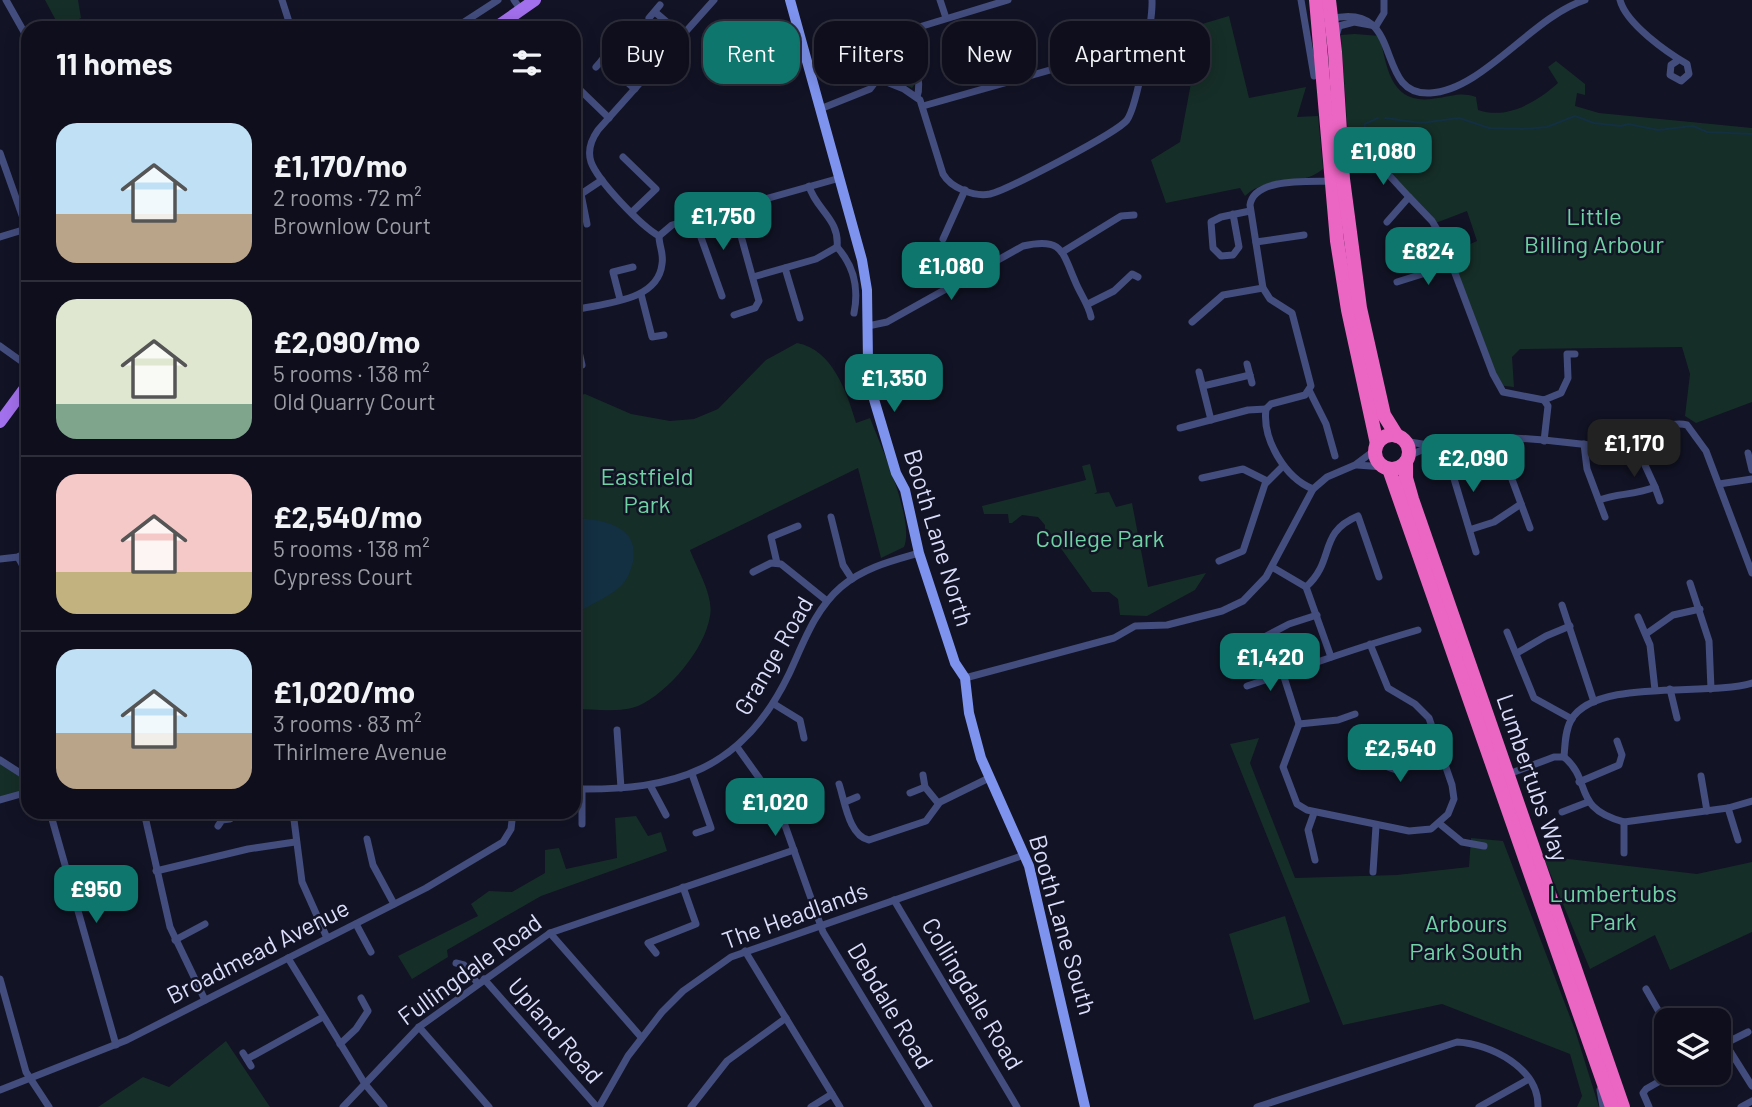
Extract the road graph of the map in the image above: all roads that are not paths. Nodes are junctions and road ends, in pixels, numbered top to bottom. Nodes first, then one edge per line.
1 (6, 0) edge
2 (498, 0) edge
3 (535, 0) edge
4 (714, 0) edge
5 (790, 0) edge
6 (940, 0) edge
7 (1008, 0) edge
8 (1152, 0) edge
9 (1301, 0) edge
10 (1316, 0) edge
11 (1329, 0) edge
12 (1335, 0) edge
13 (1384, 0) edge
14 (1585, 0) edge
15 (1620, 0) edge
16 (285, 1) edge
17 (518, 5) edge
18 (655, 12) dead end
19 (946, 18) junction
20 (1330, 19) junction
21 (289, 21) edge
22 (466, 21) edge
23 (502, 21) edge
24 (666, 21) edge
25 (1149, 21) edge
26 (928, 24) edge
27 (1376, 26) junction
28 (21, 27) edge
29 (689, 29) edge
30 (1335, 52) junction
31 (602, 60) edge
32 (1677, 61) dead end
33 (596, 67) dead end
34 (1050, 70) edge
35 (1314, 76) dead end
36 (629, 84) edge
37 (640, 84) edge
38 (874, 84) edge
39 (890, 84) edge
40 (919, 84) edge
41 (1138, 84) edge
42 (635, 89) junction
43 (581, 91) edge
44 (917, 97) junction
45 (923, 106) junction
46 (820, 109) junction
47 (610, 118) junction
48 (0, 153) edge
49 (623, 157) dead end
50 (1376, 161) dead end
51 (840, 178) junction
52 (602, 180) junction
53 (1332, 181) junction
54 (809, 186) junction
55 (965, 190) junction
56 (1409, 197) junction
57 (733, 207) junction
58 (1250, 211) junction
59 (632, 212) junction
60 (21, 213) edge
61 (1233, 214) junction
62 (1133, 215) dead end
63 (694, 218) junction
64 (1387, 222) dead end
65 (587, 224) dead end
66 (21, 232) edge
67 (1304, 235) dead end
68 (659, 236) junction
69 (0, 237) edge
70 (943, 239) dead end
71 (1256, 242) junction
72 (836, 247) junction
73 (1064, 251) junction
74 (1451, 265) junction
75 (633, 267) dead end
76 (785, 268) junction
77 (753, 277) junction
78 (1138, 277) dead end
79 (1397, 282) dead end
80 (1263, 288) junction
81 (641, 293) junction
82 (722, 296) dead end
83 (620, 299) junction
84 (1088, 304) junction
85 (581, 308) edge
86 (854, 313) dead end
87 (734, 315) dead end
88 (1091, 317) dead end
89 (800, 318) dead end
90 (1192, 322) dead end
91 (868, 326) junction
92 (664, 335) dead end
93 (0, 346) edge
94 (1575, 354) dead end
95 (581, 360) edge
96 (21, 361) edge
97 (1247, 364) dead end
98 (582, 365) dead end
99 (1199, 372) dead end
100 (1203, 386) junction
101 (1310, 392) junction
102 (21, 394) edge
103 (1544, 400) junction
104 (1266, 409) junction
105 (1211, 420) junction
106 (0, 422) edge
107 (1180, 428) dead end
108 (1401, 438) junction
109 (1505, 438) junction
110 (1633, 439) junction
111 (1544, 441) junction
112 (1443, 442) junction
113 (1584, 444) junction
114 (1429, 445) junction
115 (1376, 447) junction
116 (1748, 453) dead end
117 (1335, 456) dead end
118 (1408, 459) junction
119 (1355, 464) junction
120 (1283, 466) junction
121 (1386, 468) junction
122 (1752, 470) edge
123 (1202, 478) dead end
124 (1752, 480) edge
125 (1267, 481) junction
126 (1719, 484) junction
127 (1655, 487) junction
128 (1313, 489) junction
129 (1599, 500) junction
130 (1660, 501) dead end
131 (1521, 504) junction
132 (831, 517) dead end
133 (1605, 517) dead end
134 (798, 526) dead end
135 (1530, 528) dead end
136 (1472, 529) junction
137 (1476, 552) dead end
138 (919, 553) junction
139 (21, 556) edge
140 (18, 557) junction
141 (0, 559) edge
142 (1219, 561) dead end
143 (21, 562) edge
144 (777, 563) junction
145 (1272, 567) junction
146 (753, 572) dead end
147 (1752, 573) edge
148 (1380, 577) dead end
149 (852, 579) junction
150 (1690, 583) dead end
151 (1306, 587) junction
152 (827, 601) junction
153 (1562, 605) dead end
154 (1700, 609) junction
155 (1317, 615) junction
156 (1639, 617) dead end
157 (1570, 626) junction
158 (1418, 629) dead end
159 (1507, 632) dead end
160 (1646, 634) junction
161 (1370, 644) junction
162 (1247, 646) dead end
163 (1517, 653) junction
164 (1331, 657) junction
165 (1283, 674) junction
166 (965, 678) junction
167 (1752, 682) edge
168 (1247, 686) dead end
169 (1655, 690) junction
170 (1670, 690) junction
171 (1711, 690) junction
172 (1594, 702) junction
173 (774, 705) junction
174 (807, 714) dead end
175 (1355, 714) dead end
176 (1677, 718) dead end
177 (1572, 719) junction
178 (800, 720) junction
179 (1299, 724) junction
180 (617, 730) dead end
181 (804, 738) dead end
182 (1617, 741) dead end
183 (737, 747) junction
184 (1500, 756) junction
185 (1361, 757) dead end
186 (1564, 757) junction
187 (1443, 758) junction
188 (0, 761) edge
189 (1525, 768) junction
190 (21, 774) edge
191 (692, 774) junction
192 (1501, 774) junction
193 (923, 775) dead end
194 (1701, 776) dead end
195 (989, 778) junction
196 (1579, 782) junction
197 (650, 785) junction
198 (839, 785) dead end
199 (925, 787) junction
200 (621, 788) junction
201 (581, 789) edge
202 (1513, 792) junction
203 (910, 793) dead end
204 (21, 794) edge
205 (857, 797) dead end
206 (0, 800) edge
207 (1752, 801) edge
208 (845, 802) junction
209 (1588, 802) junction
210 (938, 803) junction
211 (1728, 808) junction
212 (1707, 811) junction
213 (1562, 812) dead end
214 (1314, 813) junction
215 (581, 815) edge
216 (666, 816) dead end
217 (52, 819) edge
218 (145, 819) edge
219 (222, 819) edge
220 (293, 819) edge
221 (511, 819) edge
222 (223, 822) dead end
223 (1624, 822) junction
224 (582, 824) dead end
225 (1440, 824) junction
226 (1376, 826) junction
227 (696, 833) dead end
228 (367, 839) dead end
229 (1738, 839) dead end
230 (295, 842) junction
231 (1484, 846) dead end
232 (794, 850) junction
233 (1624, 853) dead end
234 (1024, 855) junction
235 (1315, 860) dead end
236 (156, 871) junction
237 (1373, 872) dead end
238 (683, 887) junction
239 (894, 900) junction
240 (394, 904) junction
241 (356, 923) junction
242 (205, 924) dead end
243 (820, 925) junction
244 (550, 933) junction
245 (327, 938) junction
246 (175, 940) junction
247 (745, 951) junction
248 (371, 952) dead end
249 (656, 953) dead end
250 (288, 958) junction
251 (456, 962) dead end
252 (0, 979) edge
253 (481, 982) junction
254 (1646, 989) dead end
255 (361, 998) dead end
256 (205, 1000) junction
257 (1657, 1008) edge
258 (323, 1017) junction
259 (786, 1018) junction
260 (419, 1027) junction
261 (1748, 1032) dead end
262 (641, 1037) junction
263 (1731, 1040) edge
264 (340, 1044) junction
265 (116, 1045) junction
266 (1731, 1057) edge
267 (247, 1059) dead end
268 (1595, 1063) junction
269 (1529, 1079) junction
270 (30, 1080) junction
271 (365, 1084) junction
272 (1654, 1084) edge
273 (1752, 1086) edge
274 (0, 1090) edge
275 (832, 1094) junction
276 (1752, 1101) edge
277 (49, 1107) edge
278 (343, 1107) edge
279 (384, 1107) edge
280 (489, 1107) edge
281 (598, 1107) edge
282 (691, 1107) edge
283 (811, 1107) edge
284 (840, 1107) edge
285 (929, 1107) edge
286 (1017, 1107) edge
287 (1085, 1107) edge
288 (1261, 1107) edge
289 (1479, 1107) edge
290 (1538, 1107) edge
291 (1603, 1107) edge
292 (1612, 1107) edge
293 (1623, 1107) edge
294 (1650, 1107) edge
295 (1741, 1107) edge

1 - 28 street
2 - 22 street
3 - 17 main road
4 - 29 street
5 - 46 street, Booth Lane North
6 - 19 street
7 - 19 street
8 - 25 street
9 - 35 street
10 - 20 highway
11 - 20 highway
12 - 20 street
13 - 27 street
14 - 27 street
15 - 32 street
16 - 21 street
17 - 23 main road
18 - 24 street
19 - 26 street
20 - 27 street
20 - 30 highway
20 - 53 highway
27 - 30 street
30 - 108 highway
31 - 33 street
34 - 45 street
36 - 42 street
37 - 42 street
38 - 46 street
39 - 44 street
40 - 44 street
41 - 55 street
42 - 47 street
43 - 47 street
44 - 45 street
45 - 55 street
46 - 51 street, Booth Lane North
47 - 52 street
48 - 60 street
49 - 59 street
50 - 56 street
51 - 54 street
51 - 91 street, Booth Lane North
52 - 59 street
52 - 65 street
53 - 58 street
53 - 115 highway
54 - 57 street
54 - 72 street
55 - 70 street
56 - 64 street
56 - 74 street
57 - 63 street
57 - 77 street
58 - 61 street
58 - 71 street
59 - 68 street
61 - 61 street
62 - 73 street
63 - 68 street
63 - 82 street
66 - 69 street
67 - 71 street
68 - 81 street
71 - 80 street
72 - 76 street
72 - 86 street
73 - 84 street
73 - 91 street
74 - 79 street
74 - 103 street
75 - 83 street
76 - 77 street
76 - 89 street
77 - 87 street
78 - 84 street
80 - 90 street
80 - 101 street
81 - 83 street
81 - 92 street
83 - 85 street
84 - 88 street
91 - 138 street, Booth Lane North
93 - 96 street
94 - 103 street
95 - 98 street
97 - 100 street
99 - 100 street
100 - 105 street
101 - 104 street
101 - 117 street
102 - 106 main road
103 - 111 street
104 - 105 street
104 - 120 street
105 - 107 street
108 - 114 street
108 - 115 highway
108 - 118 highway
109 - 111 street
109 - 112 street
109 - 131 street
110 - 113 street
110 - 126 street
110 - 127 street
111 - 113 street
112 - 114 street
112 - 136 street
113 - 129 street
114 - 118 street
115 - 119 street
115 - 121 highway
116 - 122 street
118 - 121 highway
118 - 184 highway, Lumbertubs Way
119 - 121 street
119 - 128 street
120 - 125 street
120 - 128 street
121 - 192 highway, Lumbertubs Way
123 - 125 street
124 - 126 street
125 - 142 street
126 - 147 street
127 - 129 street
127 - 130 street
128 - 145 street
129 - 133 street
131 - 135 street
131 - 136 street
132 - 149 street
134 - 144 street
136 - 137 street
138 - 149 street, Grange Road
138 - 166 street, Booth Lane North
139 - 140 street
140 - 141 street
140 - 143 street
144 - 146 street
144 - 152 street
145 - 151 street
145 - 166 street
148 - 151 street
149 - 152 street, Grange Road
150 - 154 street
151 - 155 street
152 - 173 street, Grange Road
153 - 157 street
154 - 160 street
154 - 171 street
155 - 162 street
155 - 164 street
156 - 160 street
157 - 163 street
157 - 172 street
158 - 161 street
159 - 163 street
160 - 169 street
161 - 164 street
161 - 187 street
163 - 177 street
164 - 165 street
165 - 168 street
165 - 179 street
166 - 195 street, Booth Lane South
167 - 171 street
169 - 170 street
169 - 172 street
170 - 171 street
170 - 176 street
172 - 177 street
173 - 178 street
173 - 183 street, Grange Road
174 - 178 street
175 - 179 street
177 - 186 street
178 - 181 street
179 - 214 street
180 - 200 street
182 - 196 street
183 - 191 street, Grange Road
183 - 232 street, Debdale Road
184 - 189 street
184 - 192 highway, Lumbertubs Way
185 - 187 street
186 - 189 street
186 - 196 street
187 - 225 street
188 - 190 street
189 - 192 street
189 - 202 street
191 - 197 street, Grange Road
191 - 227 street
192 - 202 highway, Lumbertubs Way
192 - 268 highway, Lumbertubs Way
193 - 199 street
194 - 212 street
195 - 210 street
195 - 234 street, Booth Lane South
196 - 209 street
197 - 200 street, Grange Road
197 - 216 street
198 - 208 street
199 - 203 street
199 - 210 street
200 - 201 street, Grange Road
202 - 293 highway, Lumbertubs Way
204 - 206 street
205 - 208 street
207 - 211 street
208 - 210 street
209 - 213 street
209 - 223 street
211 - 212 street
211 - 229 street
212 - 223 street
214 - 226 street
214 - 235 street
215 - 224 street, Grange Road
217 - 265 street
218 - 236 street
219 - 222 street
220 - 230 street
221 - 240 street, Broadmead Avenue
223 - 233 street
225 - 226 street
225 - 231 street
226 - 237 street
228 - 240 street
230 - 236 street
230 - 245 street
232 - 238 street, Fullingdale Road
232 - 243 street, Debdale Road
234 - 239 street, The Headlands
234 - 287 street, Booth Lane South
236 - 246 street
238 - 244 street, Fullingdale Road
238 - 249 street
239 - 243 street, The Headlands
239 - 286 street, Collingdale Road
240 - 241 street, Broadmead Avenue
241 - 245 street, Broadmead Avenue
241 - 248 street
242 - 246 street
243 - 247 street, The Headlands
243 - 285 street, Debdale Road
244 - 253 street, Fullingdale Road
244 - 262 street
245 - 250 street, Broadmead Avenue
246 - 256 street
247 - 259 street
247 - 262 street, The Headlands
250 - 256 street, Broadmead Avenue
250 - 258 street
251 - 253 street, Upland Road
252 - 270 street
253 - 260 street, Fullingdale Road
253 - 281 street, Upland Road
254 - 257 street
255 - 264 street
256 - 265 street, Broadmead Avenue
258 - 264 street
258 - 267 street
259 - 275 street
259 - 282 street
260 - 271 street, Fullingdale Road
260 - 280 street
261 - 263 street
262 - 281 street, The Headlands
264 - 271 street
265 - 270 street, Broadmead Avenue
266 - 273 street
268 - 291 street
268 - 292 highway, Lumbertubs Way
269 - 288 street
269 - 289 street
269 - 290 street
270 - 274 street, Broadmead Avenue
270 - 277 street
271 - 278 street, Fullingdale Road
271 - 279 street
272 - 294 street
275 - 283 street
275 - 284 street
276 - 295 street

